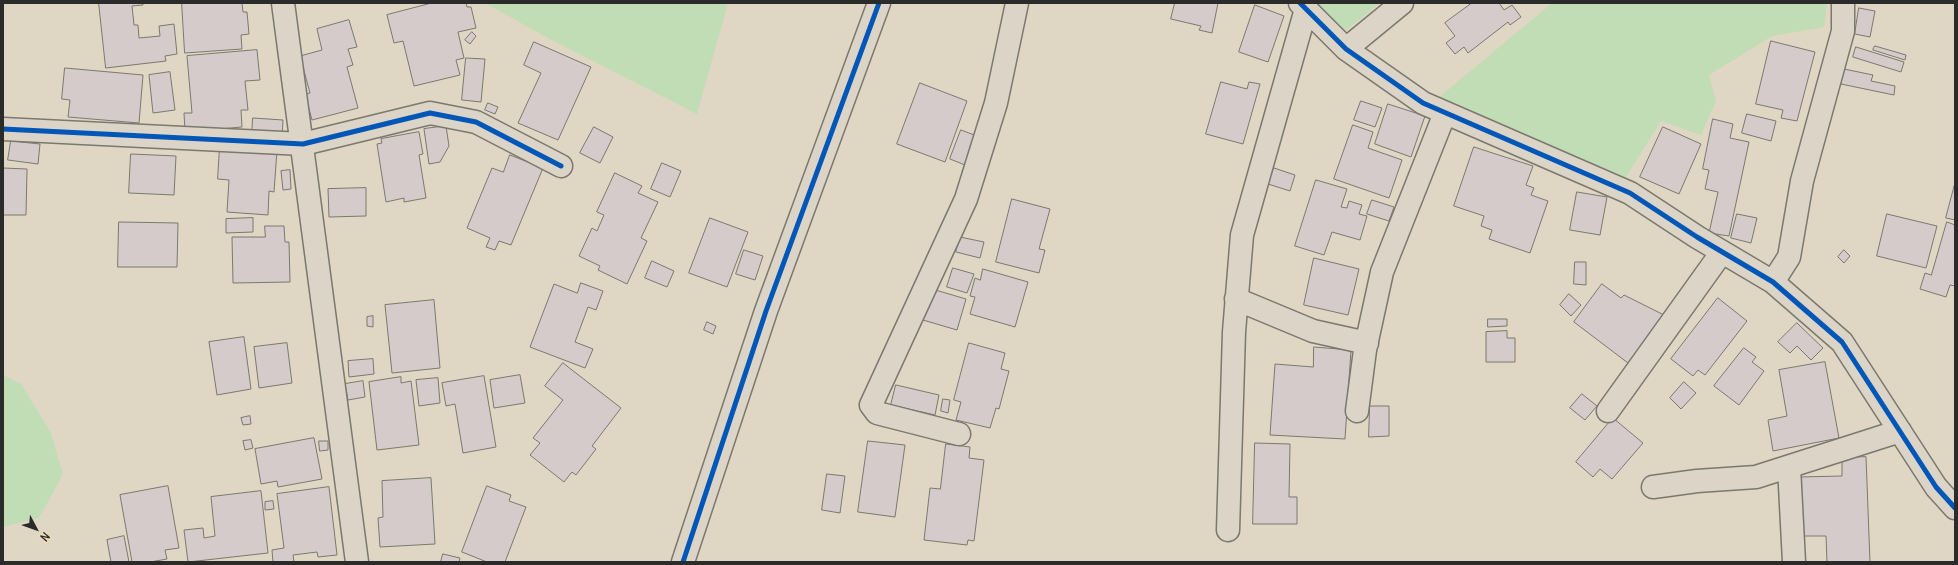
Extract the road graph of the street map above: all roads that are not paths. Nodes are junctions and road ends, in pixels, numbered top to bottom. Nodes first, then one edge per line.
1 (283, 3) edge
2 (879, 3) edge
3 (1017, 3) edge
4 (1402, 3) edge
5 (1844, 3) edge
6 (1303, 6) edge
7 (1346, 49) junction
8 (1445, 113) junction
9 (3, 129) edge
10 (302, 144) junction
11 (561, 166) dead end
12 (1722, 252) junction
13 (1773, 282) junction
14 (1236, 299) junction
15 (1367, 343) junction
16 (1357, 411) dead end
17 (1608, 411) dead end
18 (1900, 431) junction
19 (960, 434) dead end
20 (1789, 467) junction
21 (1653, 487) dead end
22 (1955, 508) edge
23 (1228, 530) dead end
24 (357, 562) edge
25 (683, 562) edge
26 (1794, 562) edge

1 - 10 street
2 - 25 street
3 - 19 street
4 - 7 street
5 - 13 street
6 - 7 street
6 - 14 street
7 - 8 street
8 - 12 street
8 - 15 street
9 - 10 street
10 - 11 street
10 - 24 street
12 - 13 street
12 - 17 street
13 - 18 street
14 - 15 street
14 - 23 street
15 - 16 street
18 - 20 street
18 - 22 street
20 - 21 street
20 - 26 street

